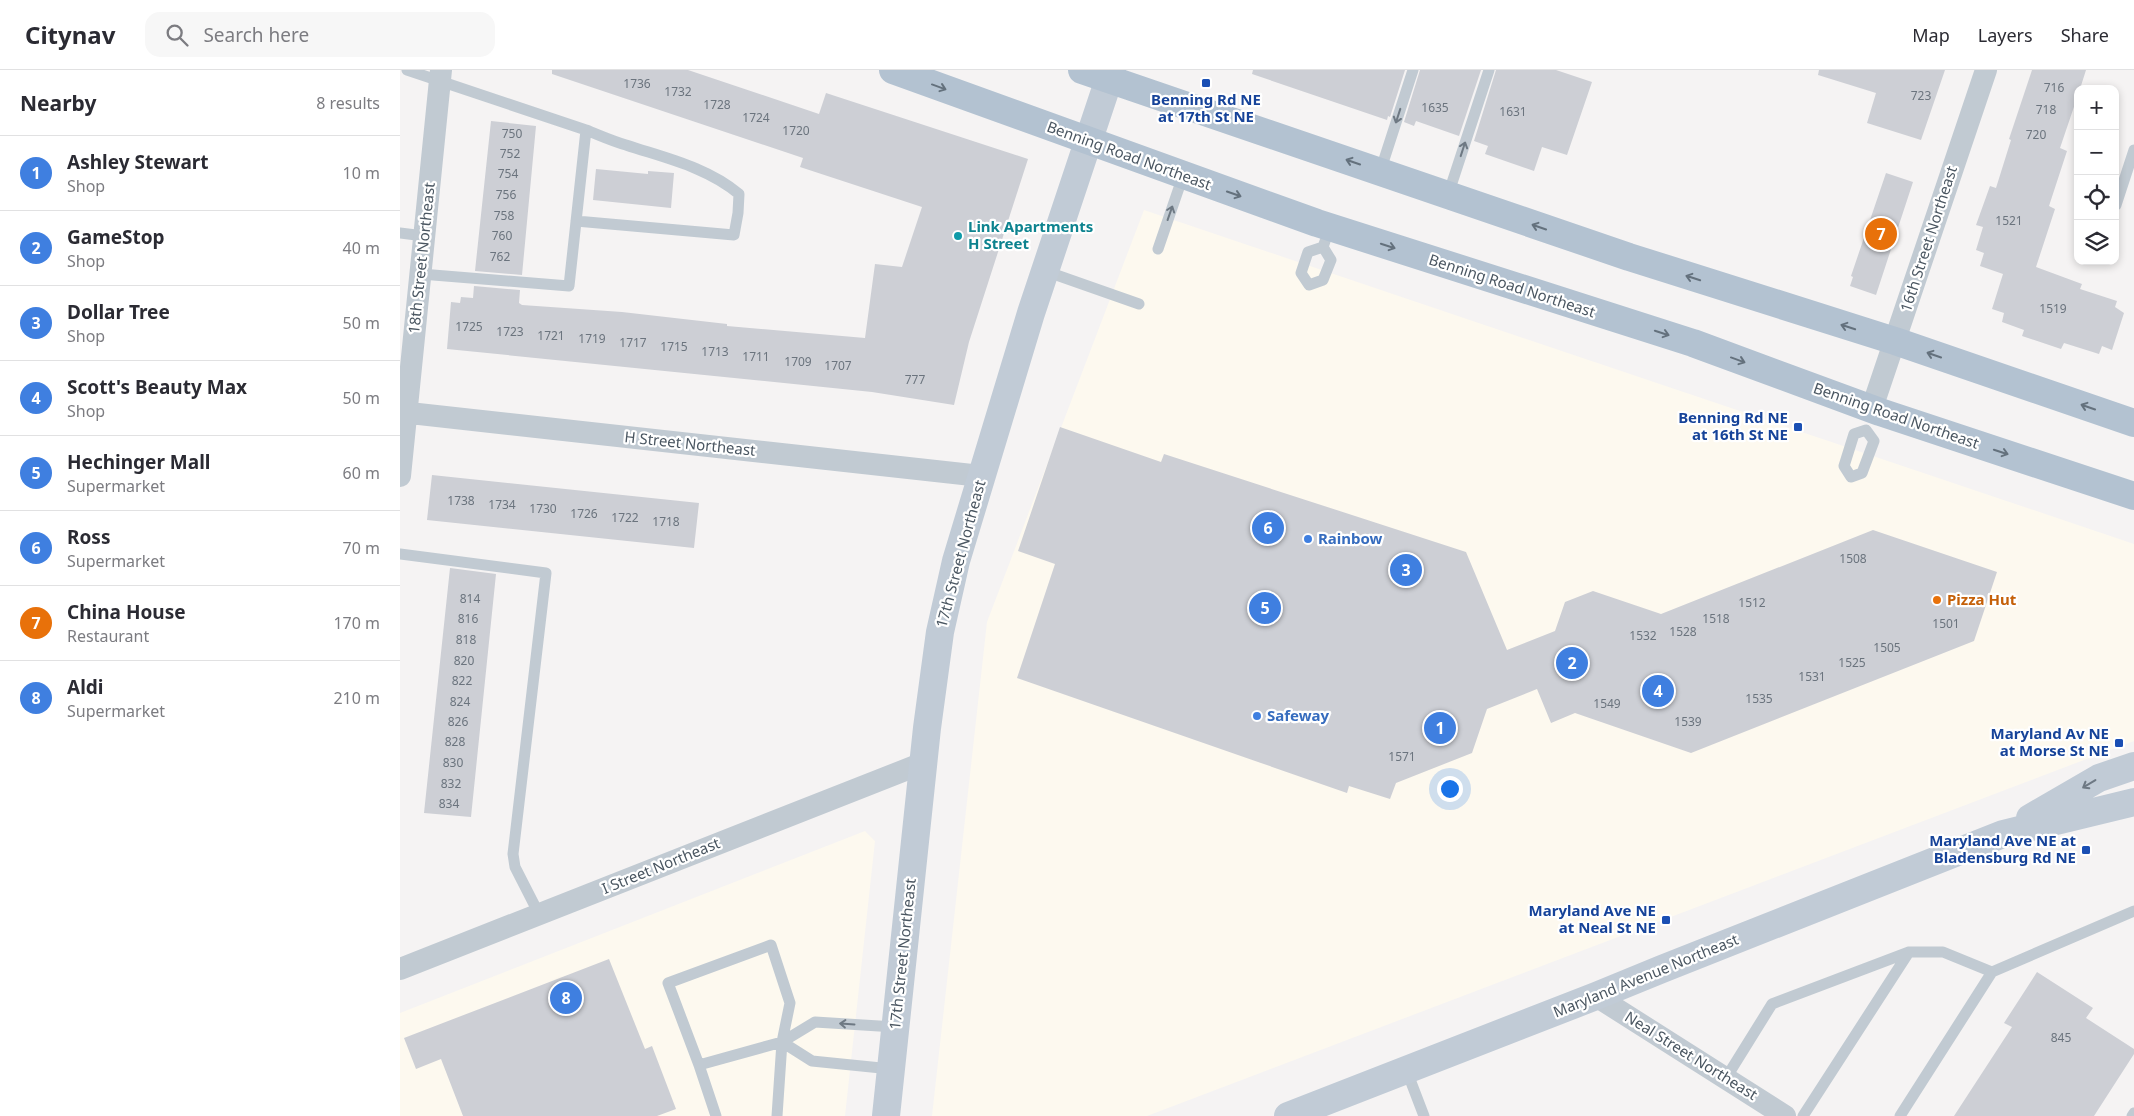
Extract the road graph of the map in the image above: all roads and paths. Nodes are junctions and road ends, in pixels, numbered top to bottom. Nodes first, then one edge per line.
1 (407, 70) edge
2 (893, 70) edge
3 (1082, 70) edge
4 (1413, 70) edge
5 (1489, 70) edge
6 (1986, 70) edge
7 (1111, 74) edge
8 (441, 75) edge
9 (586, 130) junction
10 (1090, 141) junction
11 (2134, 150) edge
12 (1380, 172) junction
13 (1183, 176) junction
14 (1448, 195) junction
15 (2119, 196) edge
16 (576, 221) junction
17 (400, 233) edge
18 (424, 236) junction
19 (1158, 249) dead end
20 (1045, 271) junction
21 (420, 274) junction
22 (1139, 304) dead end
23 (1895, 341) junction
24 (403, 413) edge
25 (1869, 419) junction
26 (2134, 423) edge
27 (400, 476) edge
28 (981, 476) junction
29 (2134, 496) edge
30 (400, 554) edge
31 (923, 763) junction
32 (2134, 766) edge
33 (2134, 802) edge
34 (2003, 834) junction
35 (2134, 911) edge
36 (539, 914) junction
37 (1909, 952) junction
38 (400, 969) edge
39 (1992, 972) junction
40 (1596, 996) junction
41 (895, 1027) junction
42 (782, 1042) junction
43 (699, 1065) junction
44 (891, 1068) junction
45 (1406, 1069) junction
46 (1726, 1078) junction
47 (2134, 1113) edge
48 (716, 1116) edge
49 (777, 1116) edge
50 (886, 1116) edge
51 (1288, 1116) edge
52 (1424, 1116) edge
53 (1785, 1116) edge
54 (1803, 1116) edge
55 (1900, 1116) edge
56 (2132, 1116) edge

1 - 8 lane
2 -> 10 main road, Benning Road Northeast
3 - 7 main road
4 -> 12 lane
14 -> 5 lane
6 - 23 street, 16th Street Northeast
7 - 10 main road, 17th Street Northeast
12 -> 7 main road
8 - 9 lane
8 - 18 street, 18th Street Northeast
9 - 16 lane
9 - 16 lane
10 - 13 main road, Benning Road Northeast
10 - 20 main road, 17th Street Northeast
11 - 15 lane
12 - 14 main road
19 -> 13 lane
13 -> 25 main road, Benning Road Northeast
23 -> 14 main road
16 - 21 lane
17 - 18 lane
18 - 21 street, 18th Street Northeast
20 - 22 lane
20 - 28 main road, 17th Street Northeast
21 - 24 street, 18th Street Northeast
23 - 25 street, 16th Street Northeast
26 -> 23 main road
24 - 27 street, 18th Street Northeast
24 - 28 street, H Street Northeast
25 -> 29 main road, Benning Road Northeast
28 - 31 main road, 17th Street Northeast
30 - 36 lane
31 - 36 street, I Street Northeast
31 - 41 main road, 17th Street Northeast
32 -> 34 main road, Maryland Avenue Northeast
33 - 34 main road, Maryland Avenue Northeast
34 - 40 main road, Maryland Avenue Northeast
35 - 39 lane
36 - 38 street, I Street Northeast
37 - 39 lane
37 - 46 lane
37 - 54 lane
39 - 55 lane
40 - 45 main road, Maryland Avenue Northeast
40 - 46 street, Neal Street Northeast
41 -> 42 lane
41 - 44 main road, 17th Street Northeast
42 - 43 lane
42 - 43 lane
42 - 44 lane
42 - 49 lane
43 - 48 lane
44 - 50 main road, 17th Street Northeast
45 - 51 main road, Maryland Avenue Northeast
45 - 52 lane
46 - 53 street, Neal Street Northeast
47 - 56 lane

